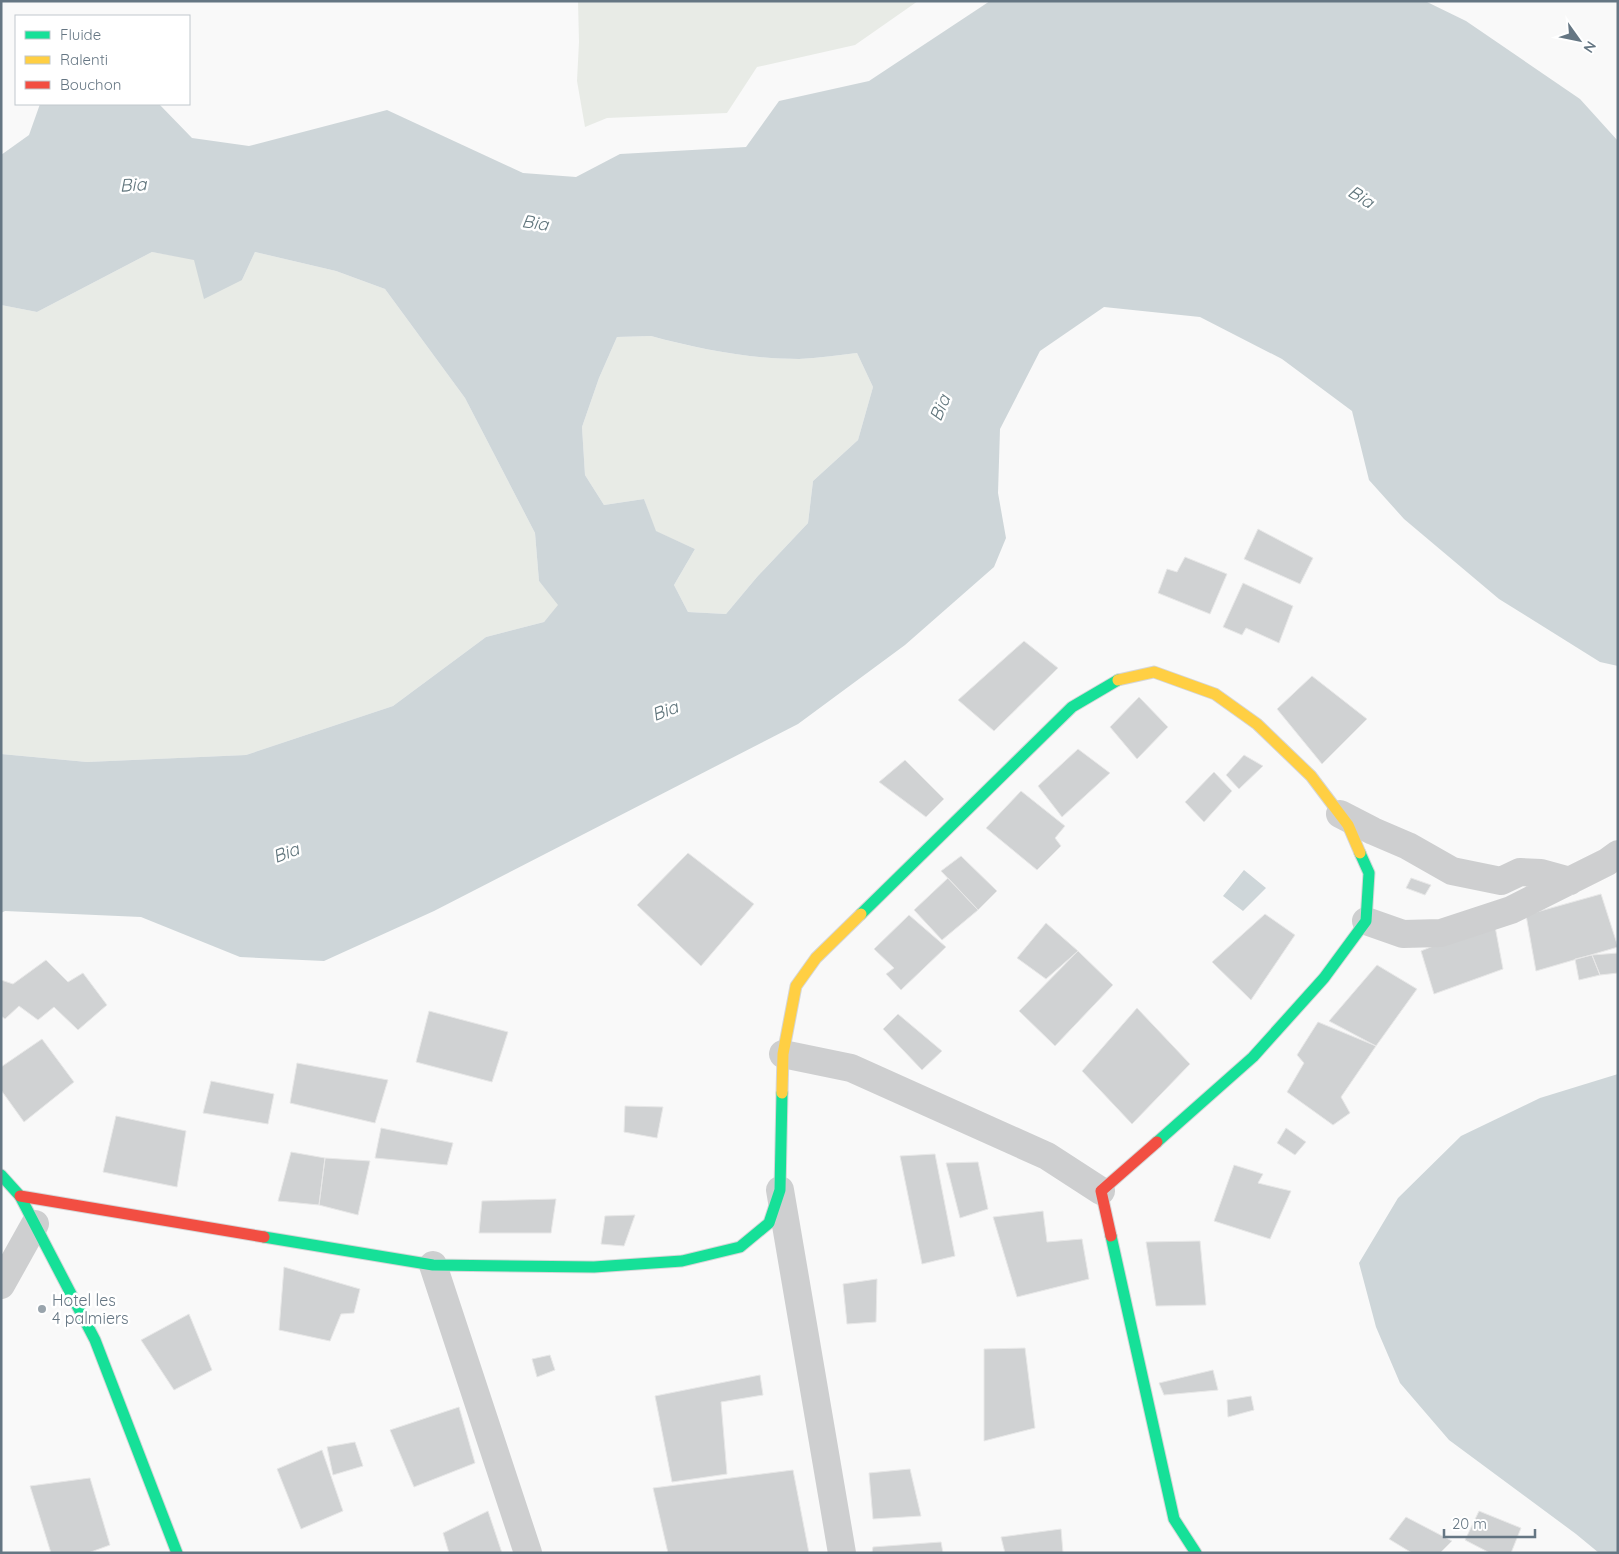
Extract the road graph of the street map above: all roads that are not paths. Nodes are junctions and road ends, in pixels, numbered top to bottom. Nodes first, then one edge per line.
1 (1340, 814) junction
2 (1618, 854) edge
3 (1570, 881) junction
4 (1366, 922) junction
5 (783, 1054) junction
6 (1, 1175) edge
7 (780, 1190) junction
8 (1101, 1191) junction
9 (20, 1196) junction
10 (35, 1224) junction
11 (433, 1265) junction
12 (1, 1285) edge
13 (176, 1553) edge
14 (528, 1553) edge
15 (842, 1553) edge
16 (1196, 1553) edge

1 - 3 street
1 - 4 street
1 - 5 street
2 - 3 street
3 - 4 street
4 - 8 street
5 - 7 street
5 - 8 street
6 - 9 street
7 - 11 street
7 - 15 street
8 - 16 street
9 - 10 street
9 - 11 street
10 - 12 street
10 - 13 street
11 - 14 street

